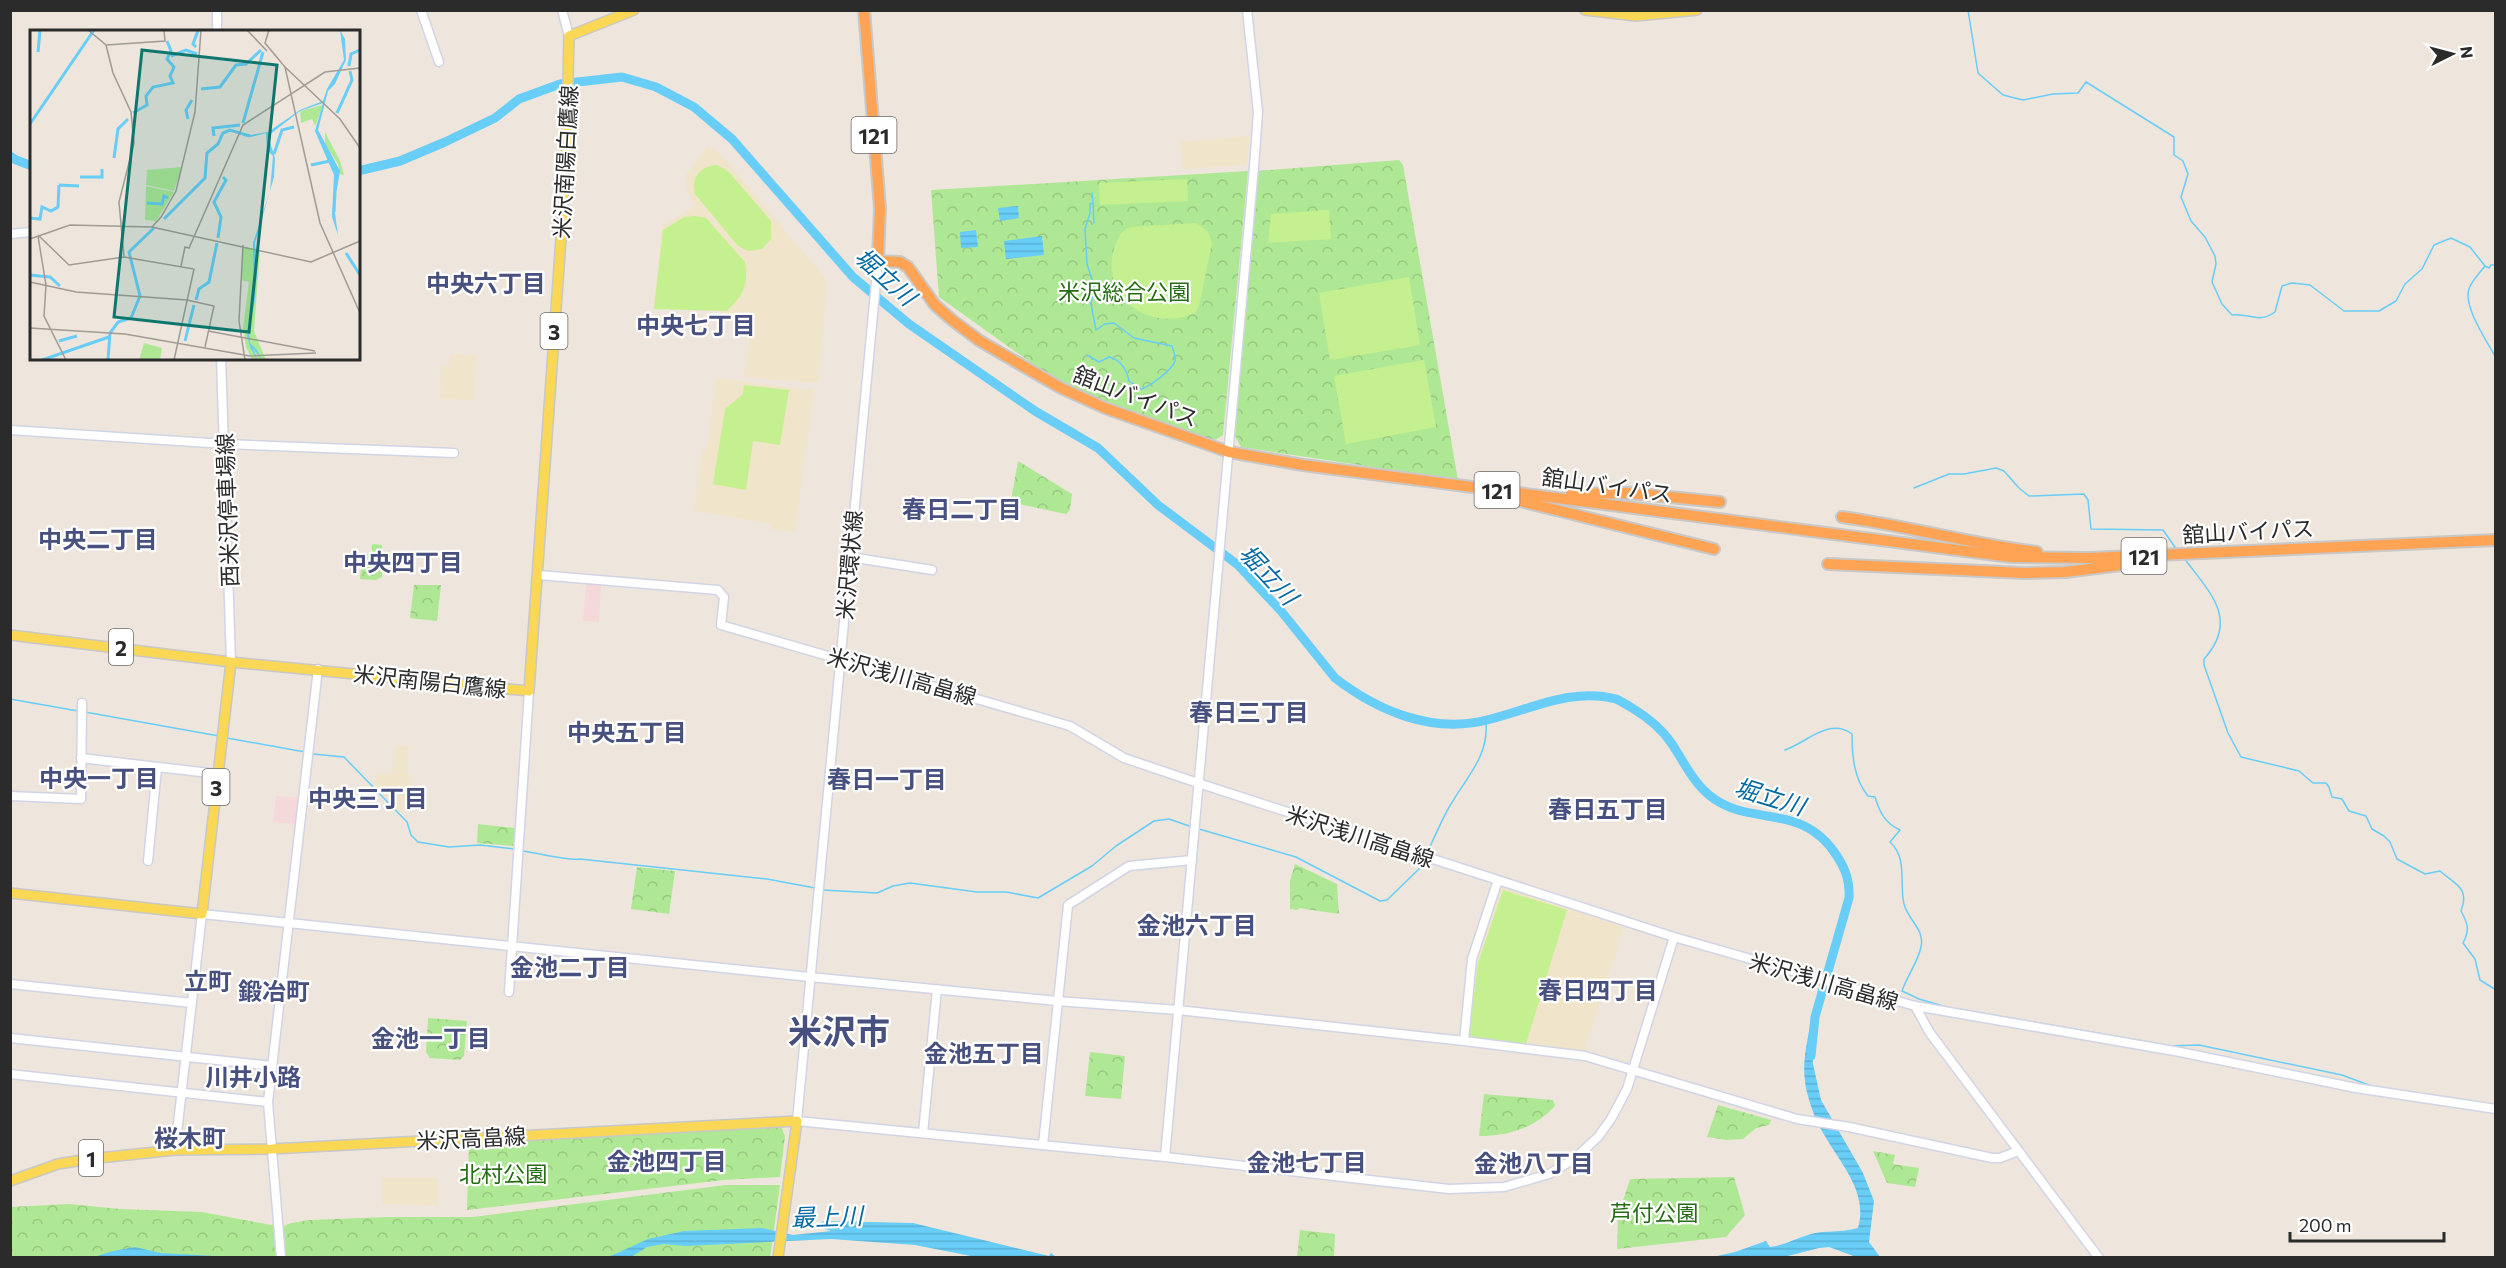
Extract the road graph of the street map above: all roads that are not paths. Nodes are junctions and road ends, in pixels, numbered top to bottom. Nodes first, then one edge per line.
1 (217, 10) edge
2 (422, 10) edge
3 (562, 10) edge
4 (634, 10) edge
5 (864, 10) edge
6 (1247, 10) edge
7 (1585, 10) edge
8 (1697, 10) edge
9 (217, 30) edge
10 (569, 36) junction
11 (439, 62) dead end
12 (30, 232) edge
13 (10, 234) edge
14 (878, 261) junction
15 (221, 360) edge
16 (10, 430) edge
17 (225, 444) junction
18 (1229, 452) junction
19 (454, 453) dead end
20 (1492, 489) junction
21 (1720, 502) dead end
22 (1842, 517) dead end
23 (2496, 540) edge
24 (1714, 549) dead end
25 (2231, 551) junction
26 (2155, 555) junction
27 (850, 557) junction
28 (1828, 564) dead end
29 (932, 570) dead end
30 (539, 575) junction
31 (10, 635) edge
32 (841, 658) junction
33 (231, 662) junction
34 (318, 669) junction
35 (529, 691) junction
36 (82, 703) dead end
37 (81, 758) junction
38 (157, 768) junction
39 (218, 774) junction
40 (1198, 783) junction
41 (10, 796) edge
42 (1192, 860) junction
43 (148, 861) dead end
44 (1498, 880) junction
45 (10, 893) edge
46 (202, 914) junction
47 (287, 922) junction
48 (1674, 937) junction
49 (512, 944) junction
50 (810, 977) junction
51 (10, 984) edge
52 (937, 989) junction
53 (509, 992) dead end
54 (1057, 1001) junction
55 (192, 1004) junction
56 (1915, 1006) junction
57 (1178, 1010) junction
58 (10, 1038) edge
59 (1464, 1041) junction
60 (185, 1055) junction
61 (272, 1066) junction
62 (1633, 1069) junction
63 (10, 1074) edge
64 (181, 1091) junction
65 (268, 1102) junction
66 (2496, 1110) edge
67 (797, 1121) junction
68 (923, 1133) junction
69 (1043, 1145) junction
70 (272, 1149) junction
71 (174, 1150) junction
72 (2018, 1151) junction
73 (1165, 1156) junction
74 (10, 1181) edge
75 (281, 1257) edge
76 (778, 1257) edge
77 (2098, 1257) edge

1 - 9 street
2 - 11 street
3 - 10 street
4 - 10 main road
5 - 14 highway, 121
6 - 18 street
7 - 8 main road
10 - 30 main road, 米沢南陽白鷹線 / 3
12 - 13 street
14 - 18 highway, 舘山バイパス / 121
14 - 27 street, 米沢環状線
15 - 17 street, 西米沢停車場線
16 - 17 street
17 - 19 street
17 - 33 street, 西米沢停車場線
18 - 20 highway, 舘山バイパス / 121
18 - 40 street
20 - 21 highway
20 - 24 highway
20 - 26 highway, 舘山バイパス / 121
22 - 26 highway
23 - 25 highway, 舘山バイパス / 121
25 - 26 highway, 舘山バイパス / 121
25 - 28 highway
27 - 29 street
27 - 32 street, 米沢環状線
30 - 32 street, 米沢浅川高畠線
30 - 35 main road, 米沢南陽白鷹線 / 3
31 - 33 main road, 2
32 - 40 street, 米沢浅川高畠線
32 - 50 street, 米沢環状線
33 - 34 main road, 米沢南陽白鷹線
33 - 39 main road, 3
34 - 35 main road, 米沢南陽白鷹線
34 - 47 street
35 - 49 street
36 - 37 street
37 - 38 street
37 - 41 street
38 - 39 street
38 - 43 street
39 - 46 main road, 3
40 - 42 street
40 - 44 street, 米沢浅川高畠線
42 - 54 street
42 - 57 street
44 - 48 street, 米沢浅川高畠線
44 - 59 street
45 - 46 main road
46 - 47 street
46 - 55 street
47 - 49 street
47 - 61 street
48 - 56 street, 米沢浅川高畠線
48 - 62 street
49 - 50 street
49 - 53 street
50 - 52 street
50 - 67 street, 米沢環状線
51 - 55 street
52 - 54 street
52 - 68 street
54 - 57 street
54 - 69 street
55 - 60 street
56 - 66 street
56 - 72 street, 米沢浅川高畠線
57 - 59 street
57 - 73 street
58 - 60 street
59 - 62 street
60 - 61 street
60 - 64 street
61 - 65 street
62 - 72 street
62 - 73 street
63 - 64 street
64 - 65 street
64 - 71 street
65 - 70 street
67 - 68 street
67 - 70 main road, 米沢高畠線 / 1
67 - 76 main road
68 - 69 street
69 - 73 street
70 - 71 main road, 米沢高畠線 / 1
70 - 75 street
71 - 74 main road, 米沢高畠線 / 1
72 - 77 street, 米沢浅川高畠線

